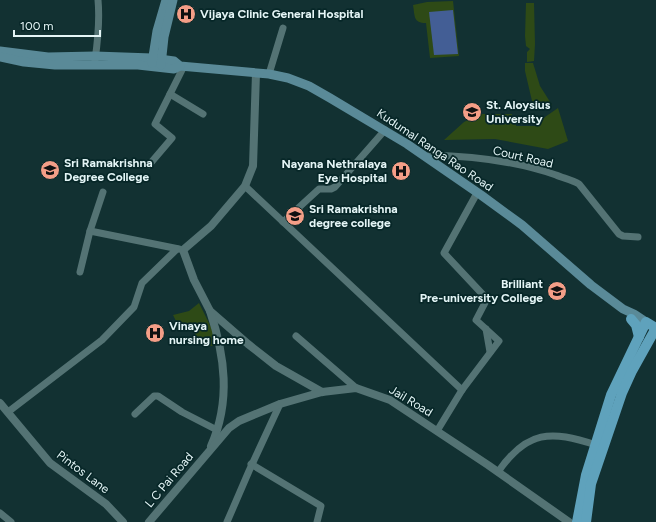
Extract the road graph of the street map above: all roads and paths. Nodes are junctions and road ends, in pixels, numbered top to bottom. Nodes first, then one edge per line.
1 (98, 0) edge
2 (166, 0) edge
3 (173, 0) edge
4 (282, 28) dead end
5 (0, 51) edge
6 (95, 56) junction
7 (0, 57) edge
8 (157, 63) junction
9 (94, 66) junction
10 (179, 67) junction
11 (256, 73) junction
12 (269, 74) junction
13 (170, 94) junction
14 (203, 114) dead end
15 (385, 130) junction
16 (425, 154) junction
17 (149, 165) dead end
18 (246, 186) junction
19 (103, 192) dead end
20 (477, 192) junction
21 (283, 222) junction
22 (90, 231) junction
23 (638, 237) dead end
24 (180, 249) junction
25 (80, 272) dead end
26 (623, 309) junction
27 (210, 311) junction
28 (631, 319) joint
29 (651, 334) edge
30 (296, 336) dead end
31 (299, 379) junction
32 (356, 388) junction
33 (462, 390) junction
34 (322, 392) junction
35 (298, 399) junction
36 (0, 403) edge
37 (280, 404) junction
38 (8, 412) junction
39 (135, 414) dead end
40 (217, 430) junction
41 (437, 431) junction
42 (596, 445) junction
43 (207, 454) junction
44 (251, 464) junction
45 (498, 472) junction
46 (0, 513) edge
47 (11, 522) edge
48 (123, 522) edge
49 (149, 522) edge
50 (227, 522) edge
51 (318, 522) edge
52 (569, 522) edge
53 (577, 522) edge
54 (586, 522) edge

1 - 6 street
2 - 8 main road
3 - 8 main road
4 - 12 street
5 - 6 main road
6 - 8 main road
6 - 9 street
7 - 9 main road
8 - 9 main road
8 - 10 main road, Kudumal Ranga Rao Road
10 - 11 main road, Kudumal Ranga Rao Road
10 - 13 street
11 - 12 main road, Kudumal Ranga Rao Road
11 - 18 street
12 - 15 main road, Kudumal Ranga Rao Road
13 - 14 street
13 - 17 street
15 - 16 main road, Kudumal Ranga Rao Road
15 - 21 street
16 - 20 main road, Kudumal Ranga Rao Road
16 - 23 street, Court Road
18 - 21 street
18 - 24 street
19 - 22 street
20 - 26 main road, Kudumal Ranga Rao Road
20 - 33 street
21 - 33 street
22 - 24 street
22 - 25 street
24 - 27 street
24 - 38 street
26 - 28 main road
26 - 29 main road, Kudumal Ranga Rao Road
27 - 31 street
27 - 40 street
28 - 29 main road
29 - 42 main road
29 - 54 main road
30 - 32 street
31 - 34 street
31 - 35 street
32 - 34 street, Jail Road
32 - 41 street, Jail Road
33 - 41 street
34 - 35 street, Jail Road
35 - 37 street, Jail Road
36 - 38 street, Pintos Lane
37 - 43 street, Jail Road
37 - 44 street
38 - 48 street, Pintos Lane
39 - 40 street
40 - 43 street
41 - 45 street, Jail Road
42 - 45 street
42 - 53 main road
43 - 49 street, L C Pai Road
44 - 50 street
44 - 51 street
45 - 52 street, Jail Road
46 - 47 street

